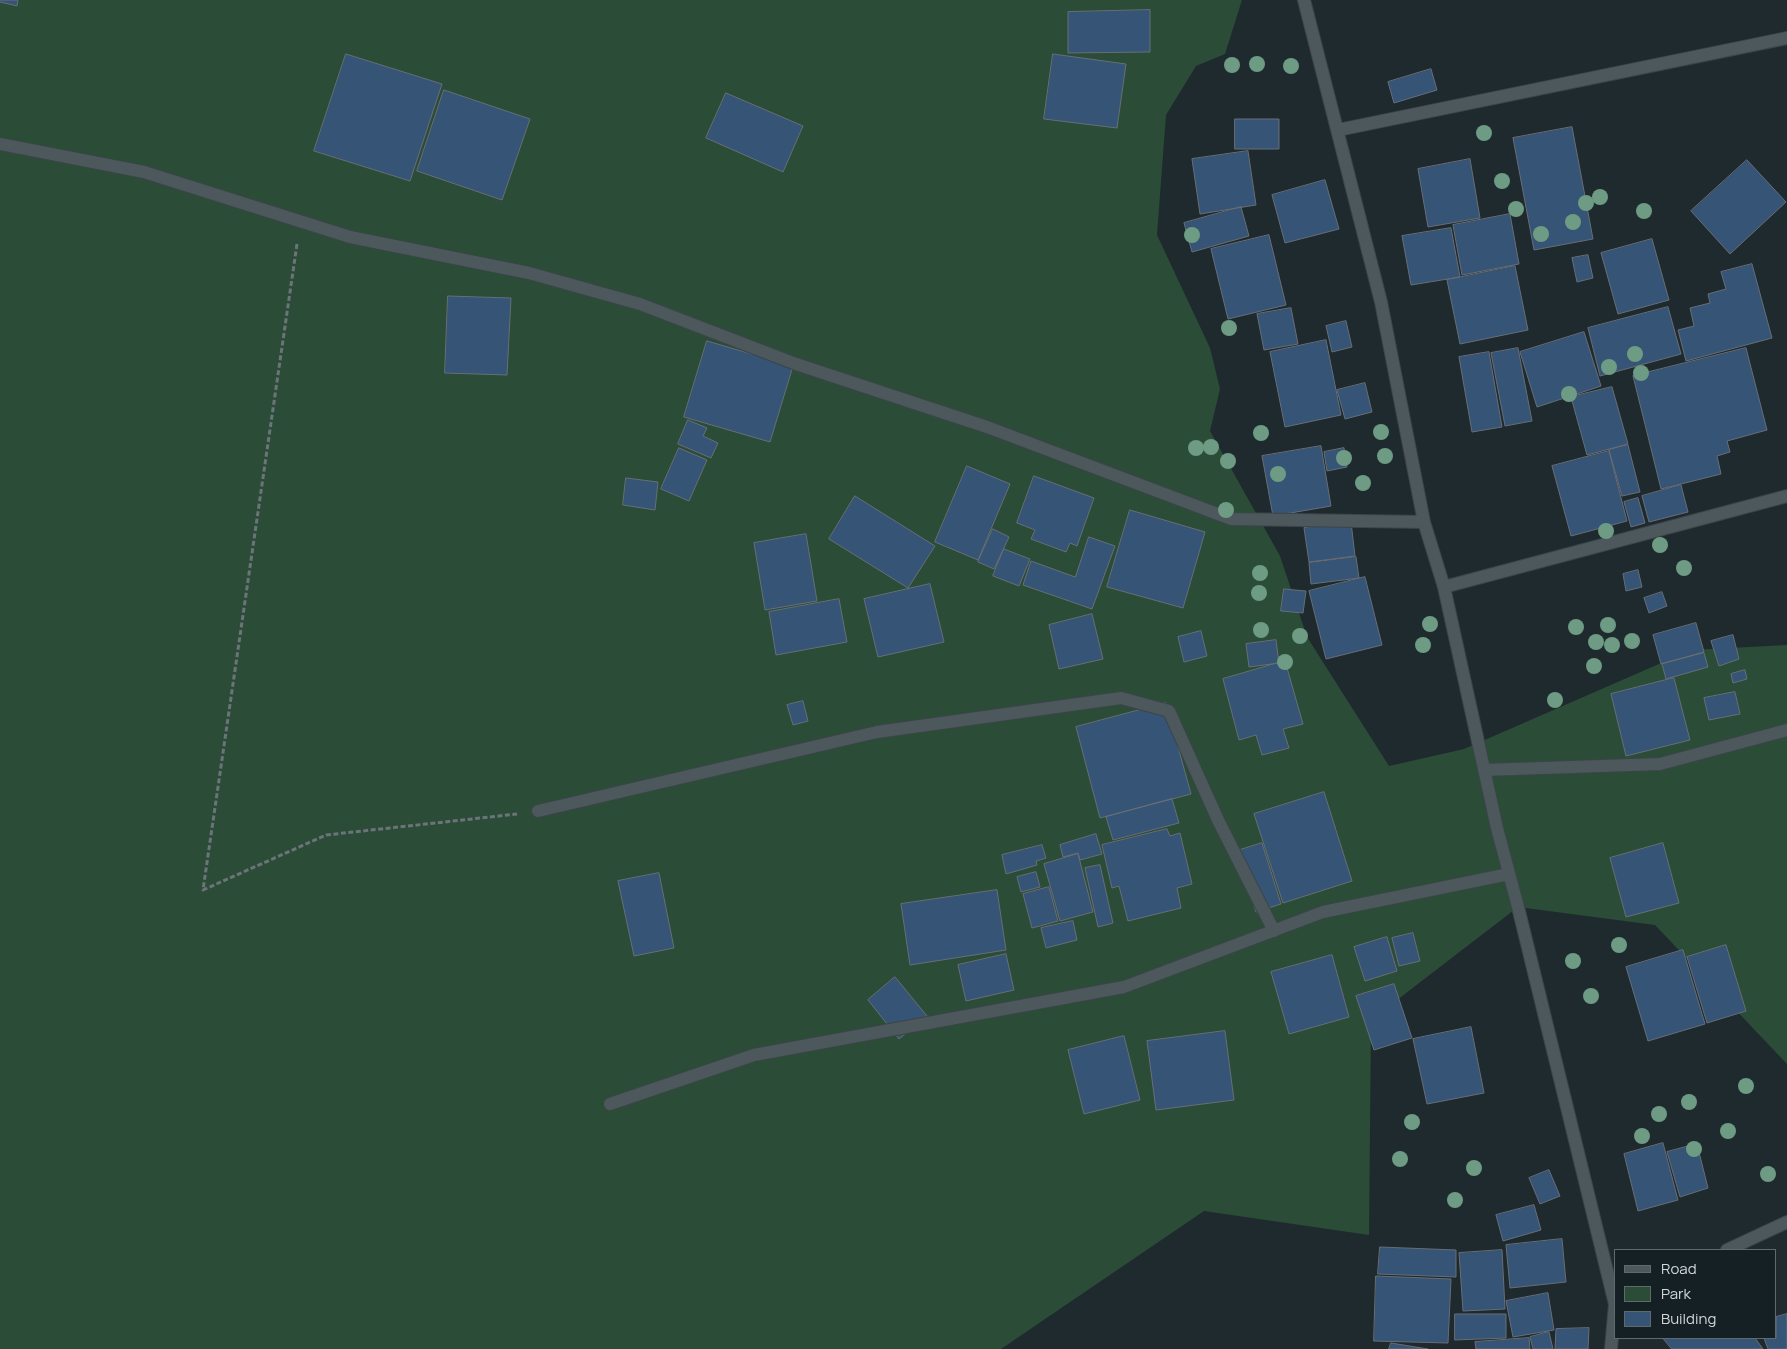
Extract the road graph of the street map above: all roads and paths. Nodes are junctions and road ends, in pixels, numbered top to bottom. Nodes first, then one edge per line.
1 (1304, 0) edge
2 (1787, 38) edge
3 (1338, 130) junction
4 (0, 144) edge
5 (300, 221) junction
6 (1787, 496) edge
7 (1424, 522) junction
8 (1444, 586) junction
9 (1787, 730) edge
10 (1484, 770) junction
11 (538, 811) joint
12 (1509, 874) junction
13 (1274, 931) junction
14 (610, 1104) dead end
15 (1787, 1222) edge
16 (1729, 1249) edge
17 (1614, 1300) edge
18 (1614, 1315) edge
19 (1611, 1349) edge

1 - 3 street
2 - 3 street
3 - 7 street
4 - 5 street
5 - 7 street
5 - 11 path
6 - 8 street
7 - 8 street
8 - 10 street
9 - 10 street
10 - 12 street
11 - 13 street
12 - 13 street
12 - 17 street
13 - 14 street
15 - 16 street
18 - 19 street

